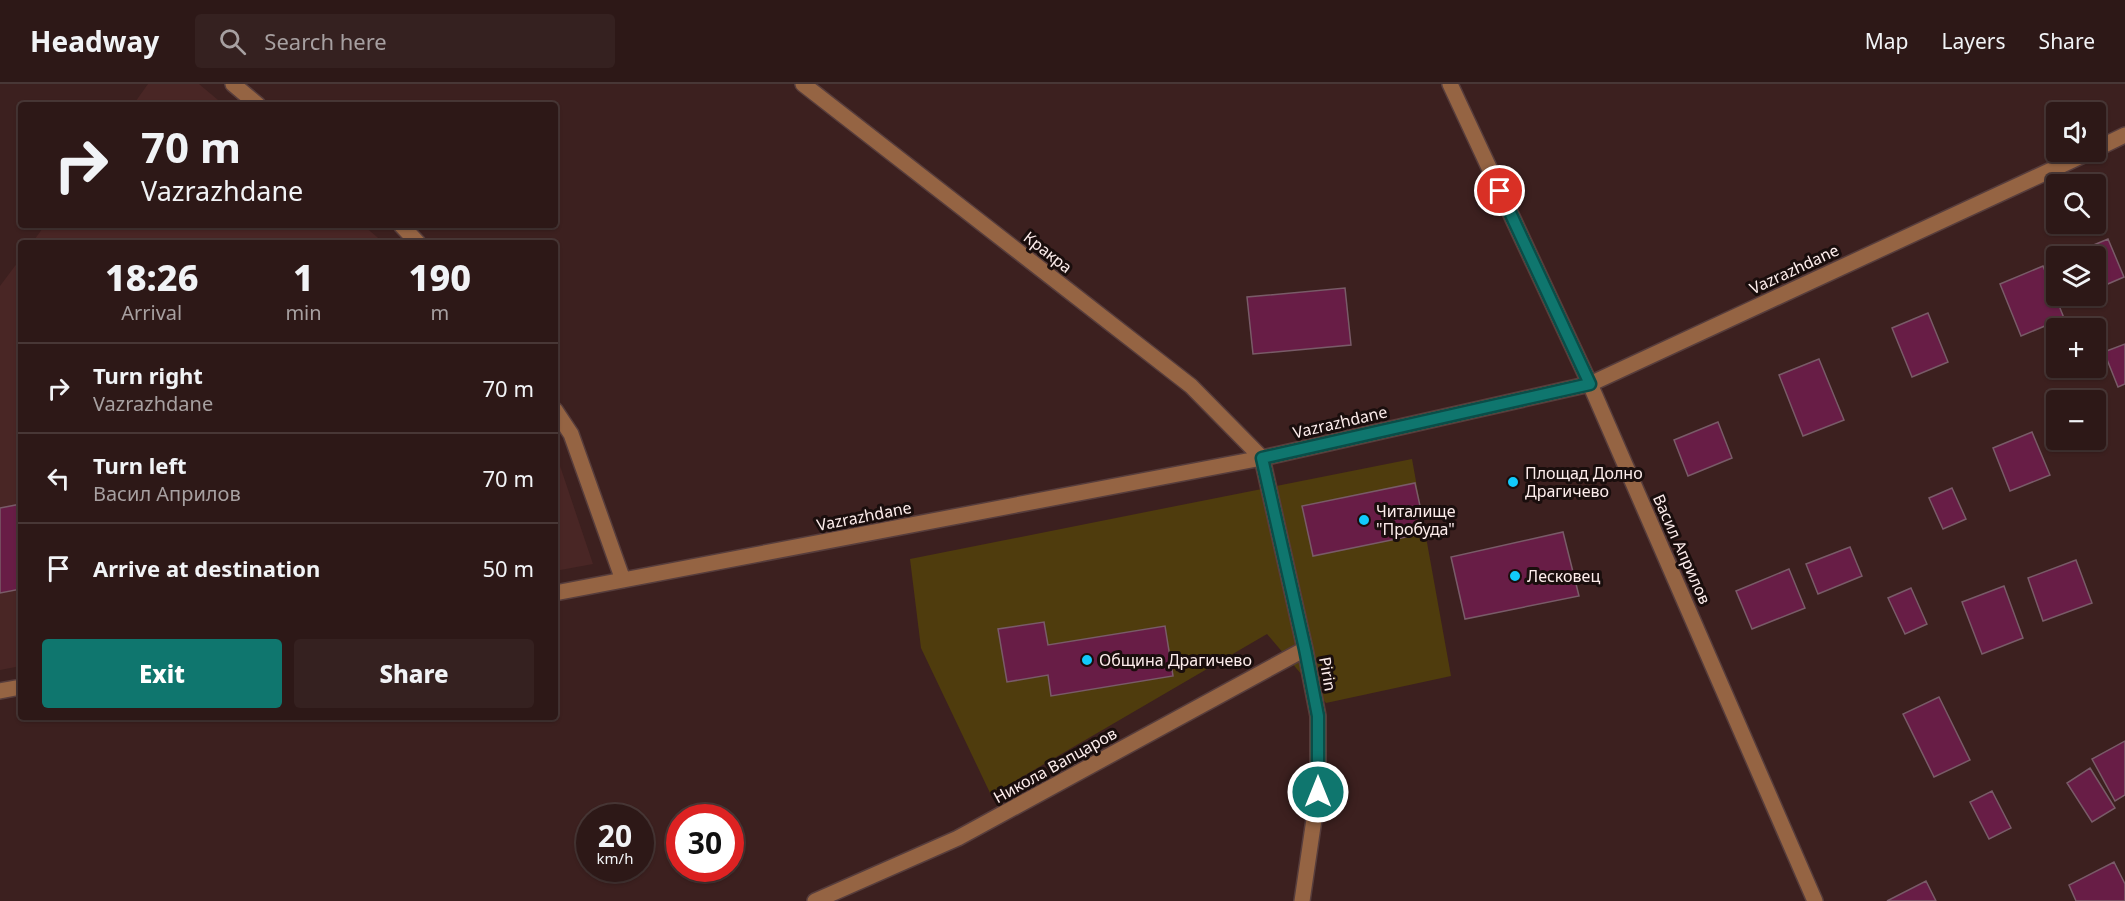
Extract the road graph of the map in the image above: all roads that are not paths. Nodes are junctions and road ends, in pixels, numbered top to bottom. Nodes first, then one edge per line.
1 (233, 84) edge
2 (803, 84) edge
3 (1450, 84) edge
4 (254, 102) edge
5 (2125, 135) edge
6 (2106, 144) edge
7 (2068, 162) edge
8 (404, 228) edge
9 (415, 240) edge
10 (1590, 384) junction
11 (558, 414) edge
12 (1262, 458) junction
13 (623, 580) junction
14 (558, 591) edge
15 (1305, 649) junction
16 (18, 688) edge
17 (0, 691) edge
18 (815, 901) edge
19 (1302, 901) edge
20 (1815, 901) edge

1 - 4 street
2 - 12 street, Кракра
3 - 10 street, Васил Априлов
5 - 6 street
7 - 10 street, Vazrazhdane
8 - 9 street
10 - 12 street, Vazrazhdane
10 - 20 street, Васил Априлов
11 - 13 street
12 - 13 street, Vazrazhdane
12 - 15 street, Pirin
13 - 14 street, Vazrazhdane
15 - 18 street, Никола Вапцаров
15 - 19 street, Pirin
16 - 17 street

